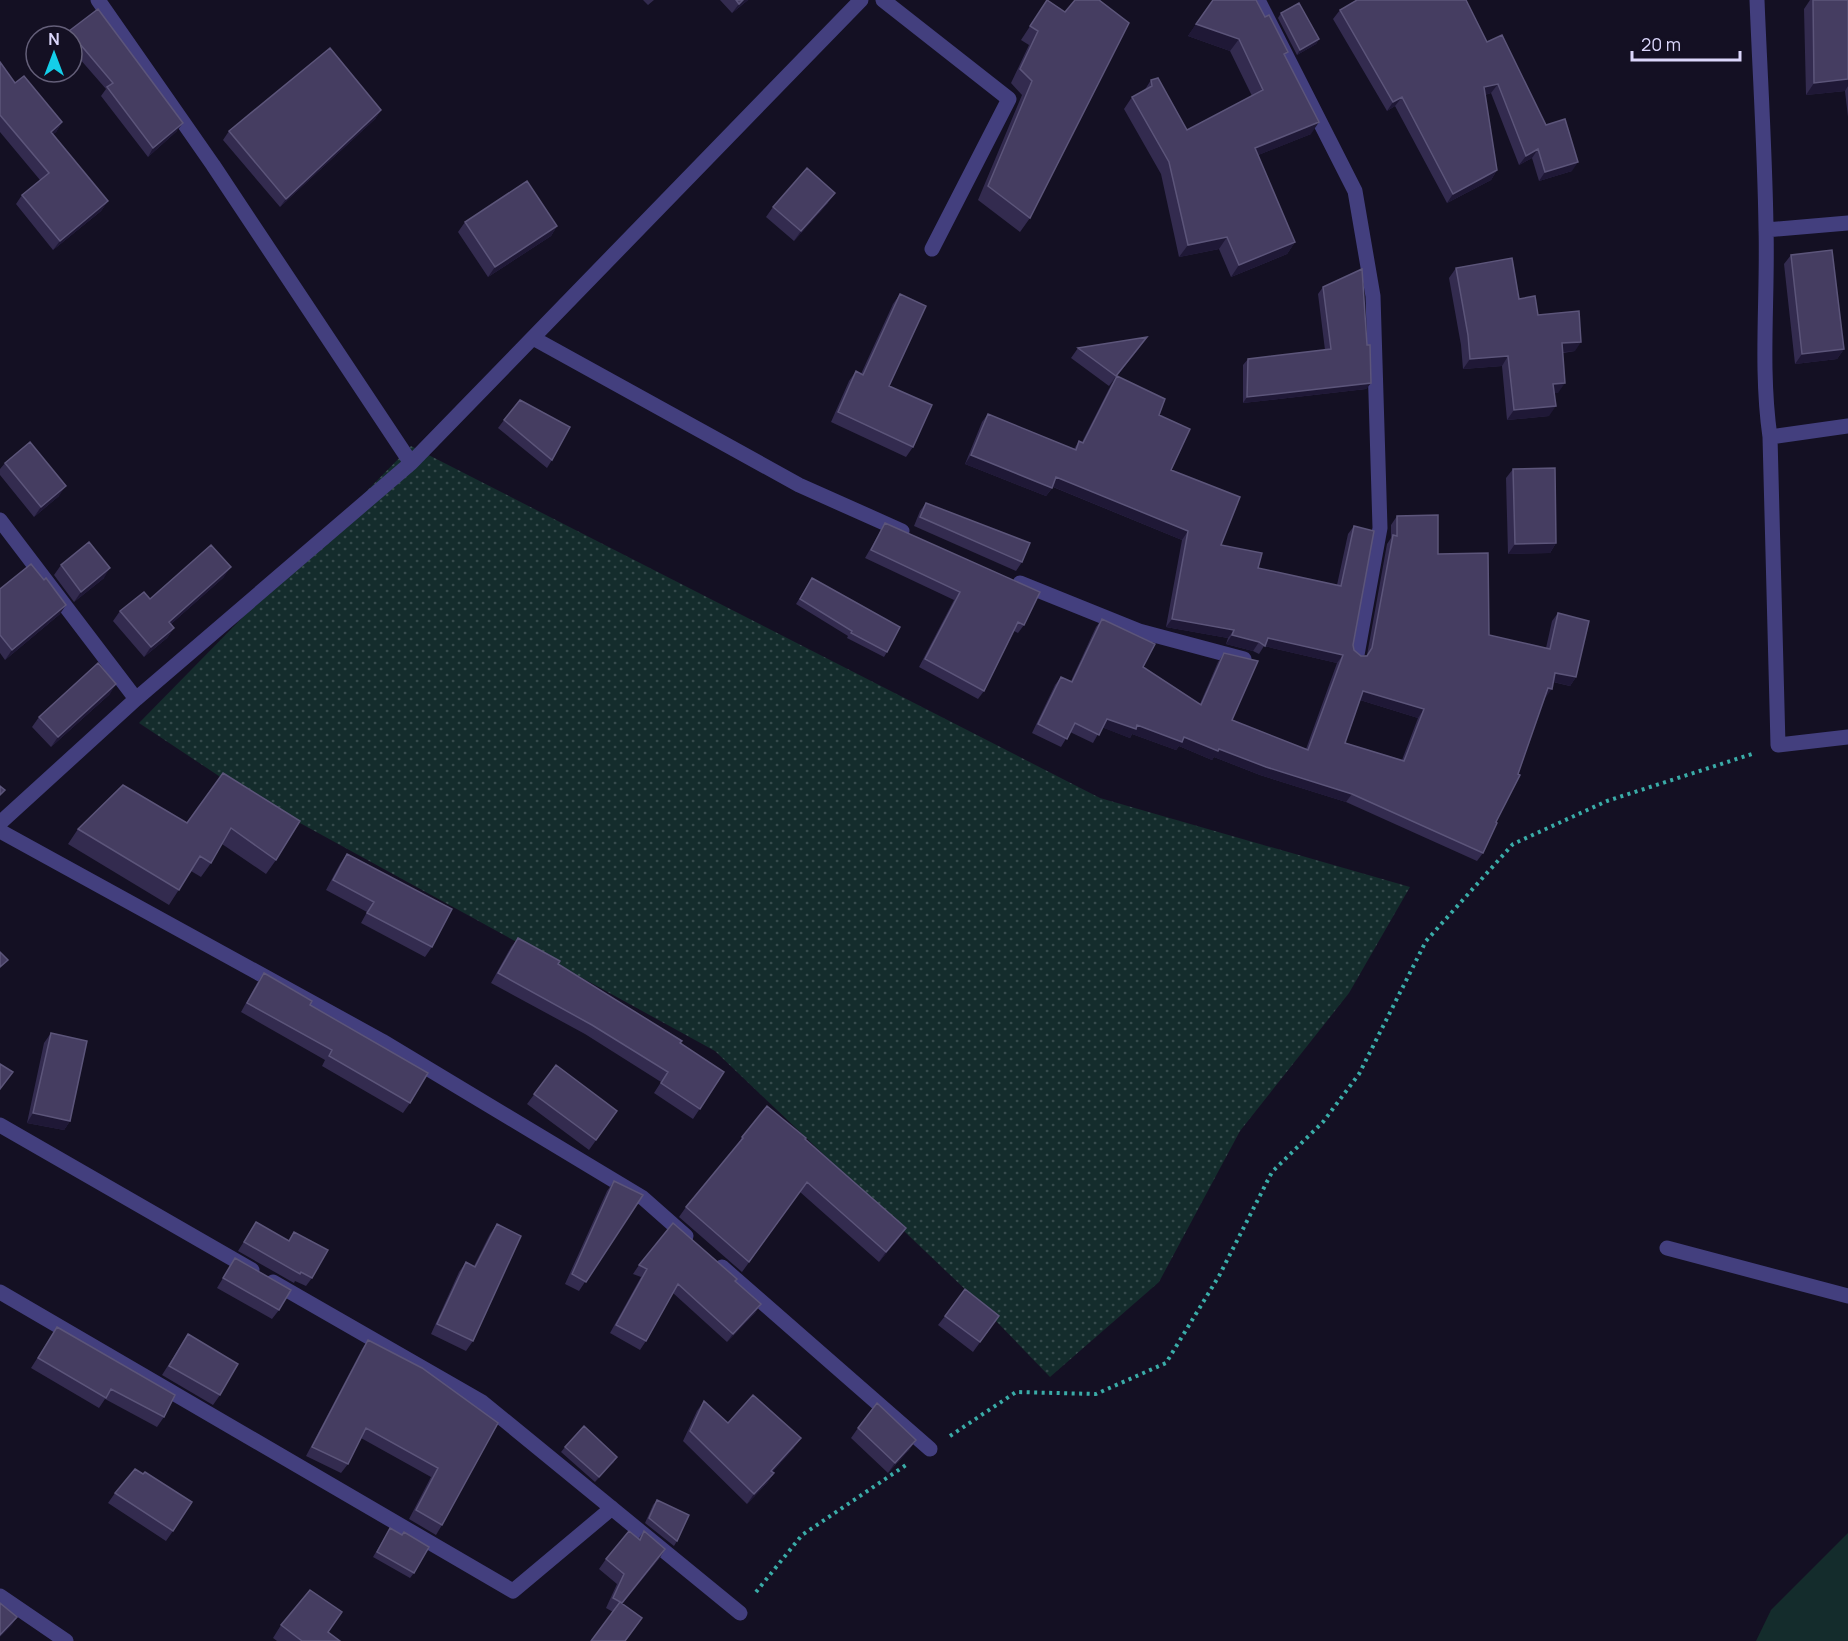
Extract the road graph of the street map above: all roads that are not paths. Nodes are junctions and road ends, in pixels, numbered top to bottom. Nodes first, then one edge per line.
1 (98, 0) edge
2 (861, 0) edge
3 (883, 0) edge
4 (1258, 0) edge
5 (1757, 0) edge
6 (1848, 223) edge
7 (1766, 230) junction
8 (932, 249) dead end
9 (533, 338) junction
10 (1848, 426) edge
11 (1770, 437) junction
12 (411, 463) junction
13 (0, 520) edge
14 (917, 537) edge
15 (1003, 576) edge
16 (1357, 655) edge
17 (1251, 660) edge
18 (136, 699) junction
19 (1848, 737) edge
20 (0, 823) edge
21 (0, 831) edge
22 (0, 1125) edge
23 (697, 1245) edge
24 (1667, 1248) dead end
25 (715, 1261) edge
26 (0, 1292) edge
27 (1848, 1296) edge
28 (930, 1449) road end
29 (612, 1508) junction
30 (0, 1596) edge
31 (740, 1613) road end
32 (66, 1641) edge

1 - 12 street
2 - 9 street
3 - 8 street
4 - 16 street
5 - 7 street
6 - 7 street
7 - 11 street
9 - 12 street
9 - 14 street
10 - 11 street
11 - 19 street
12 - 18 street
13 - 18 street
15 - 17 street
18 - 20 street
21 - 23 street
22 - 29 street
24 - 27 street
25 - 28 street
26 - 29 street
29 - 31 street
30 - 32 street

